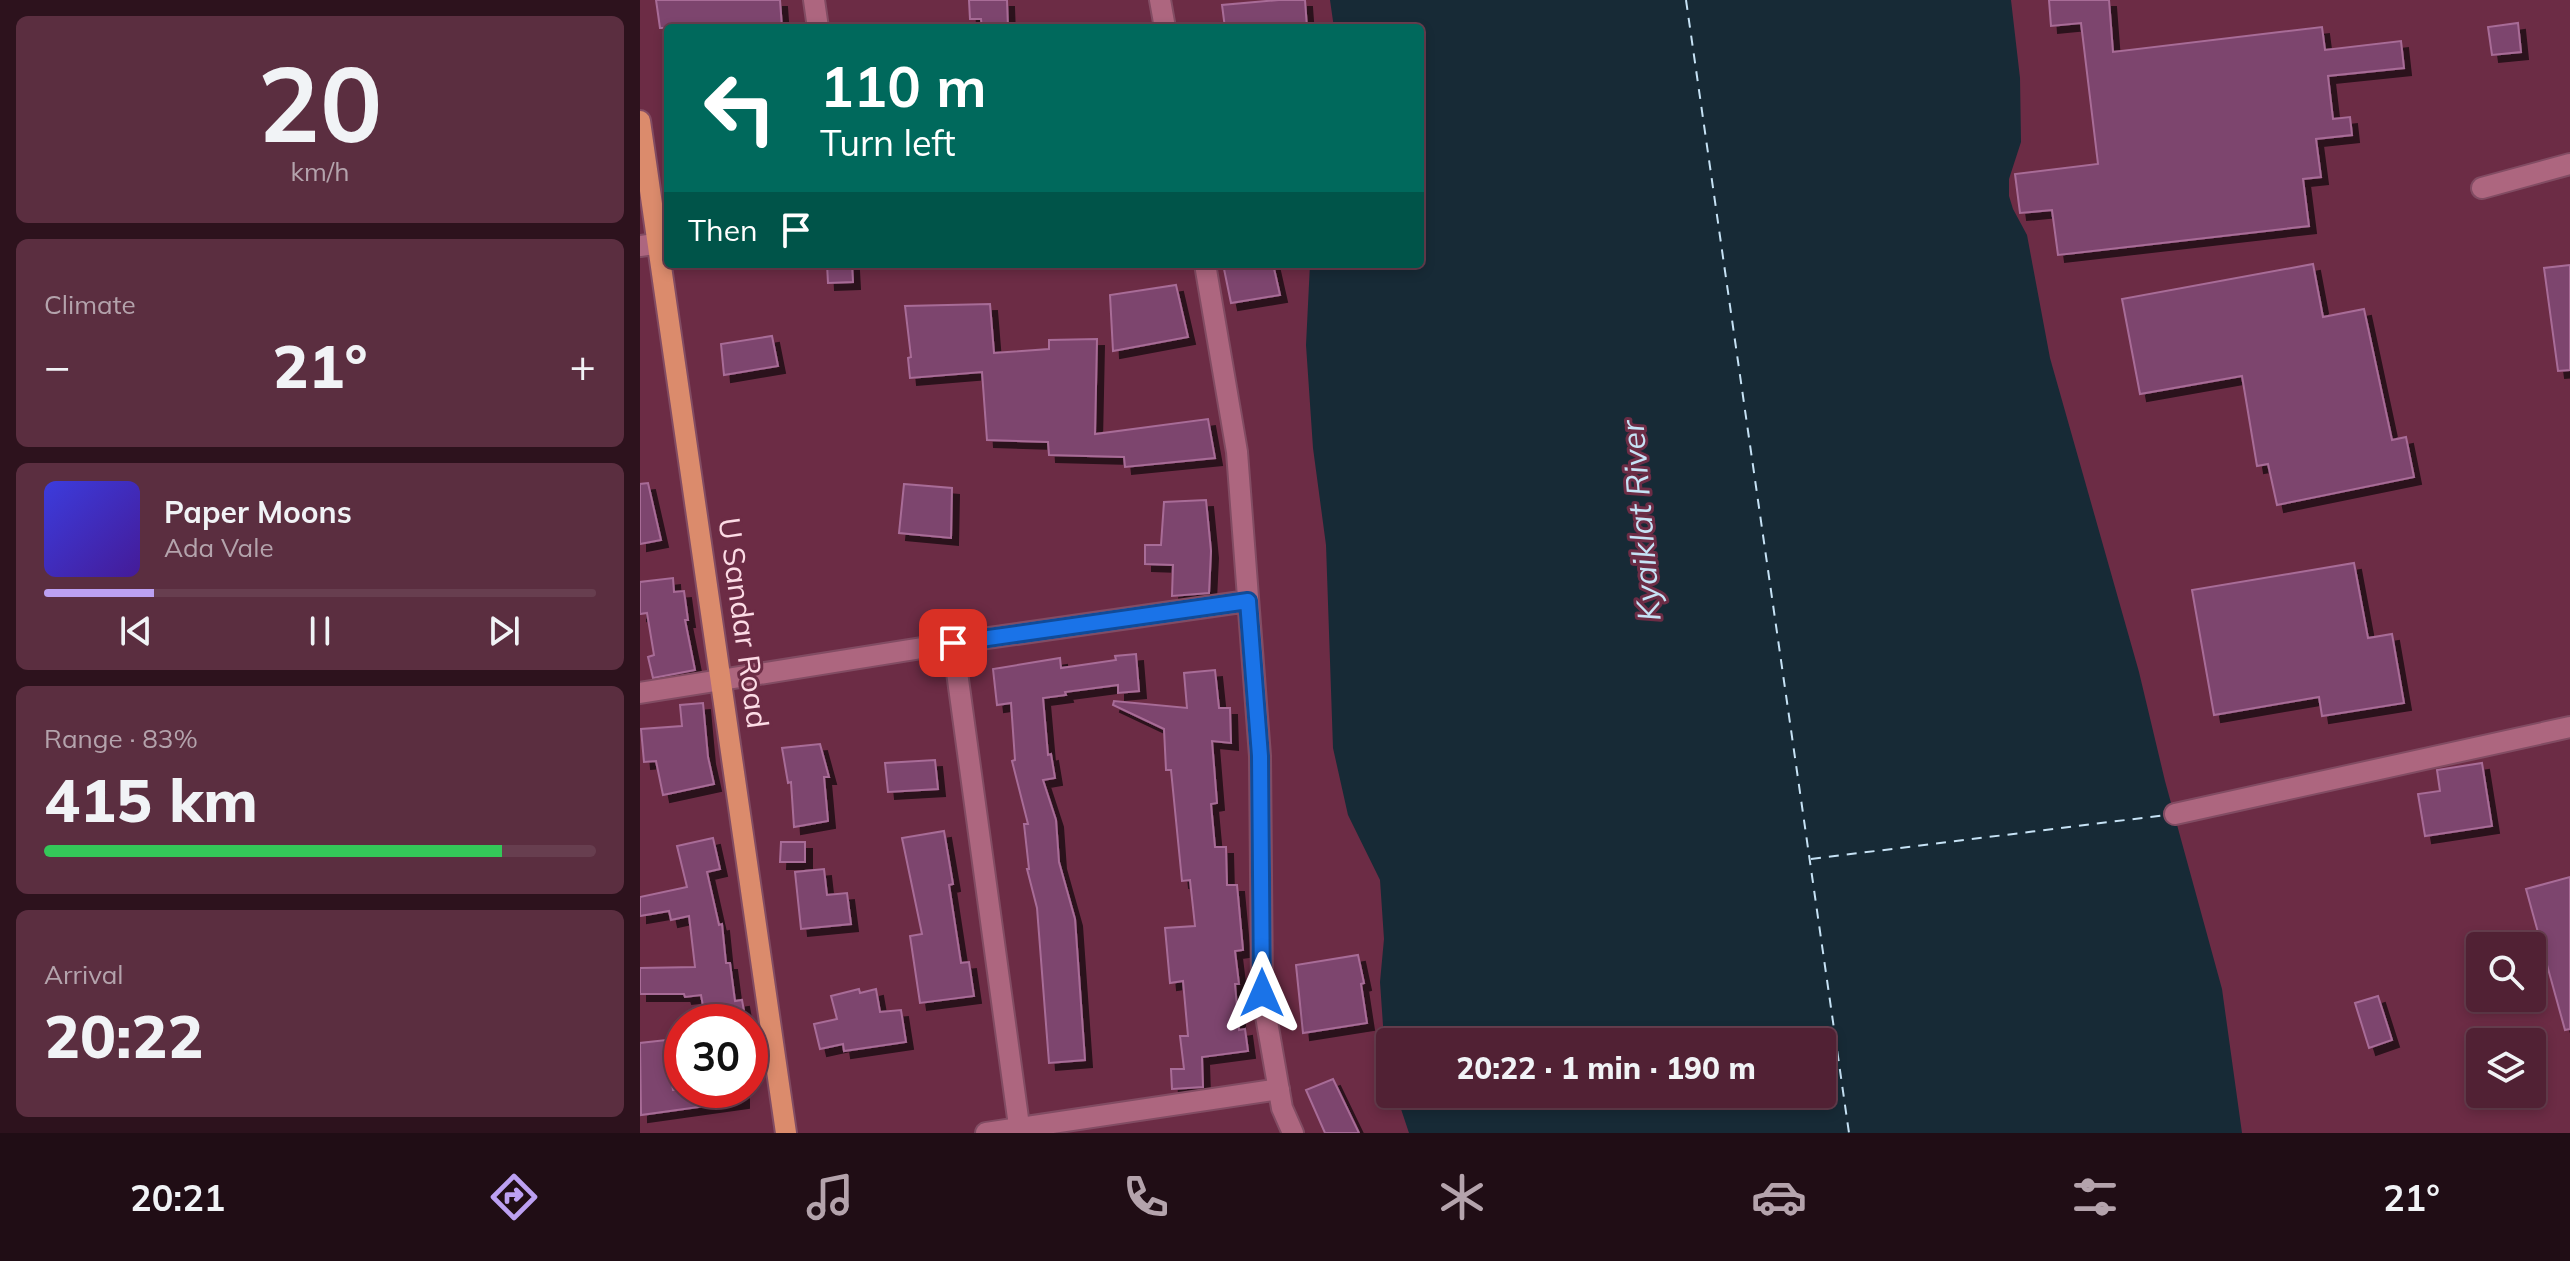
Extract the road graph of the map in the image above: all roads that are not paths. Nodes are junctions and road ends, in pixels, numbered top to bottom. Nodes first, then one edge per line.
1 (814, 0) edge
2 (1160, 0) edge
3 (817, 24) edge
4 (1164, 24) edge
5 (640, 121) edge
6 (2570, 164) edge
7 (2482, 188) dead end
8 (655, 244) edge
9 (1206, 268) edge
10 (1248, 601) junction
11 (953, 643) junction
12 (721, 681) junction
13 (640, 693) edge
14 (2570, 727) edge
15 (2175, 814) dead end
16 (1279, 1089) junction
17 (1019, 1131) edge
18 (786, 1133) edge
19 (986, 1133) edge
20 (1293, 1133) edge

1 - 3 street
2 - 4 street
5 - 8 main road, U Sandar Road
6 - 7 street
8 - 12 main road, U Sandar Road
9 - 10 street
10 - 11 street
10 - 16 street
11 - 12 street
11 - 17 street
12 - 13 street
12 - 18 main road, U Sandar Road
14 - 15 street
16 - 17 street
16 - 20 street
17 - 19 street

